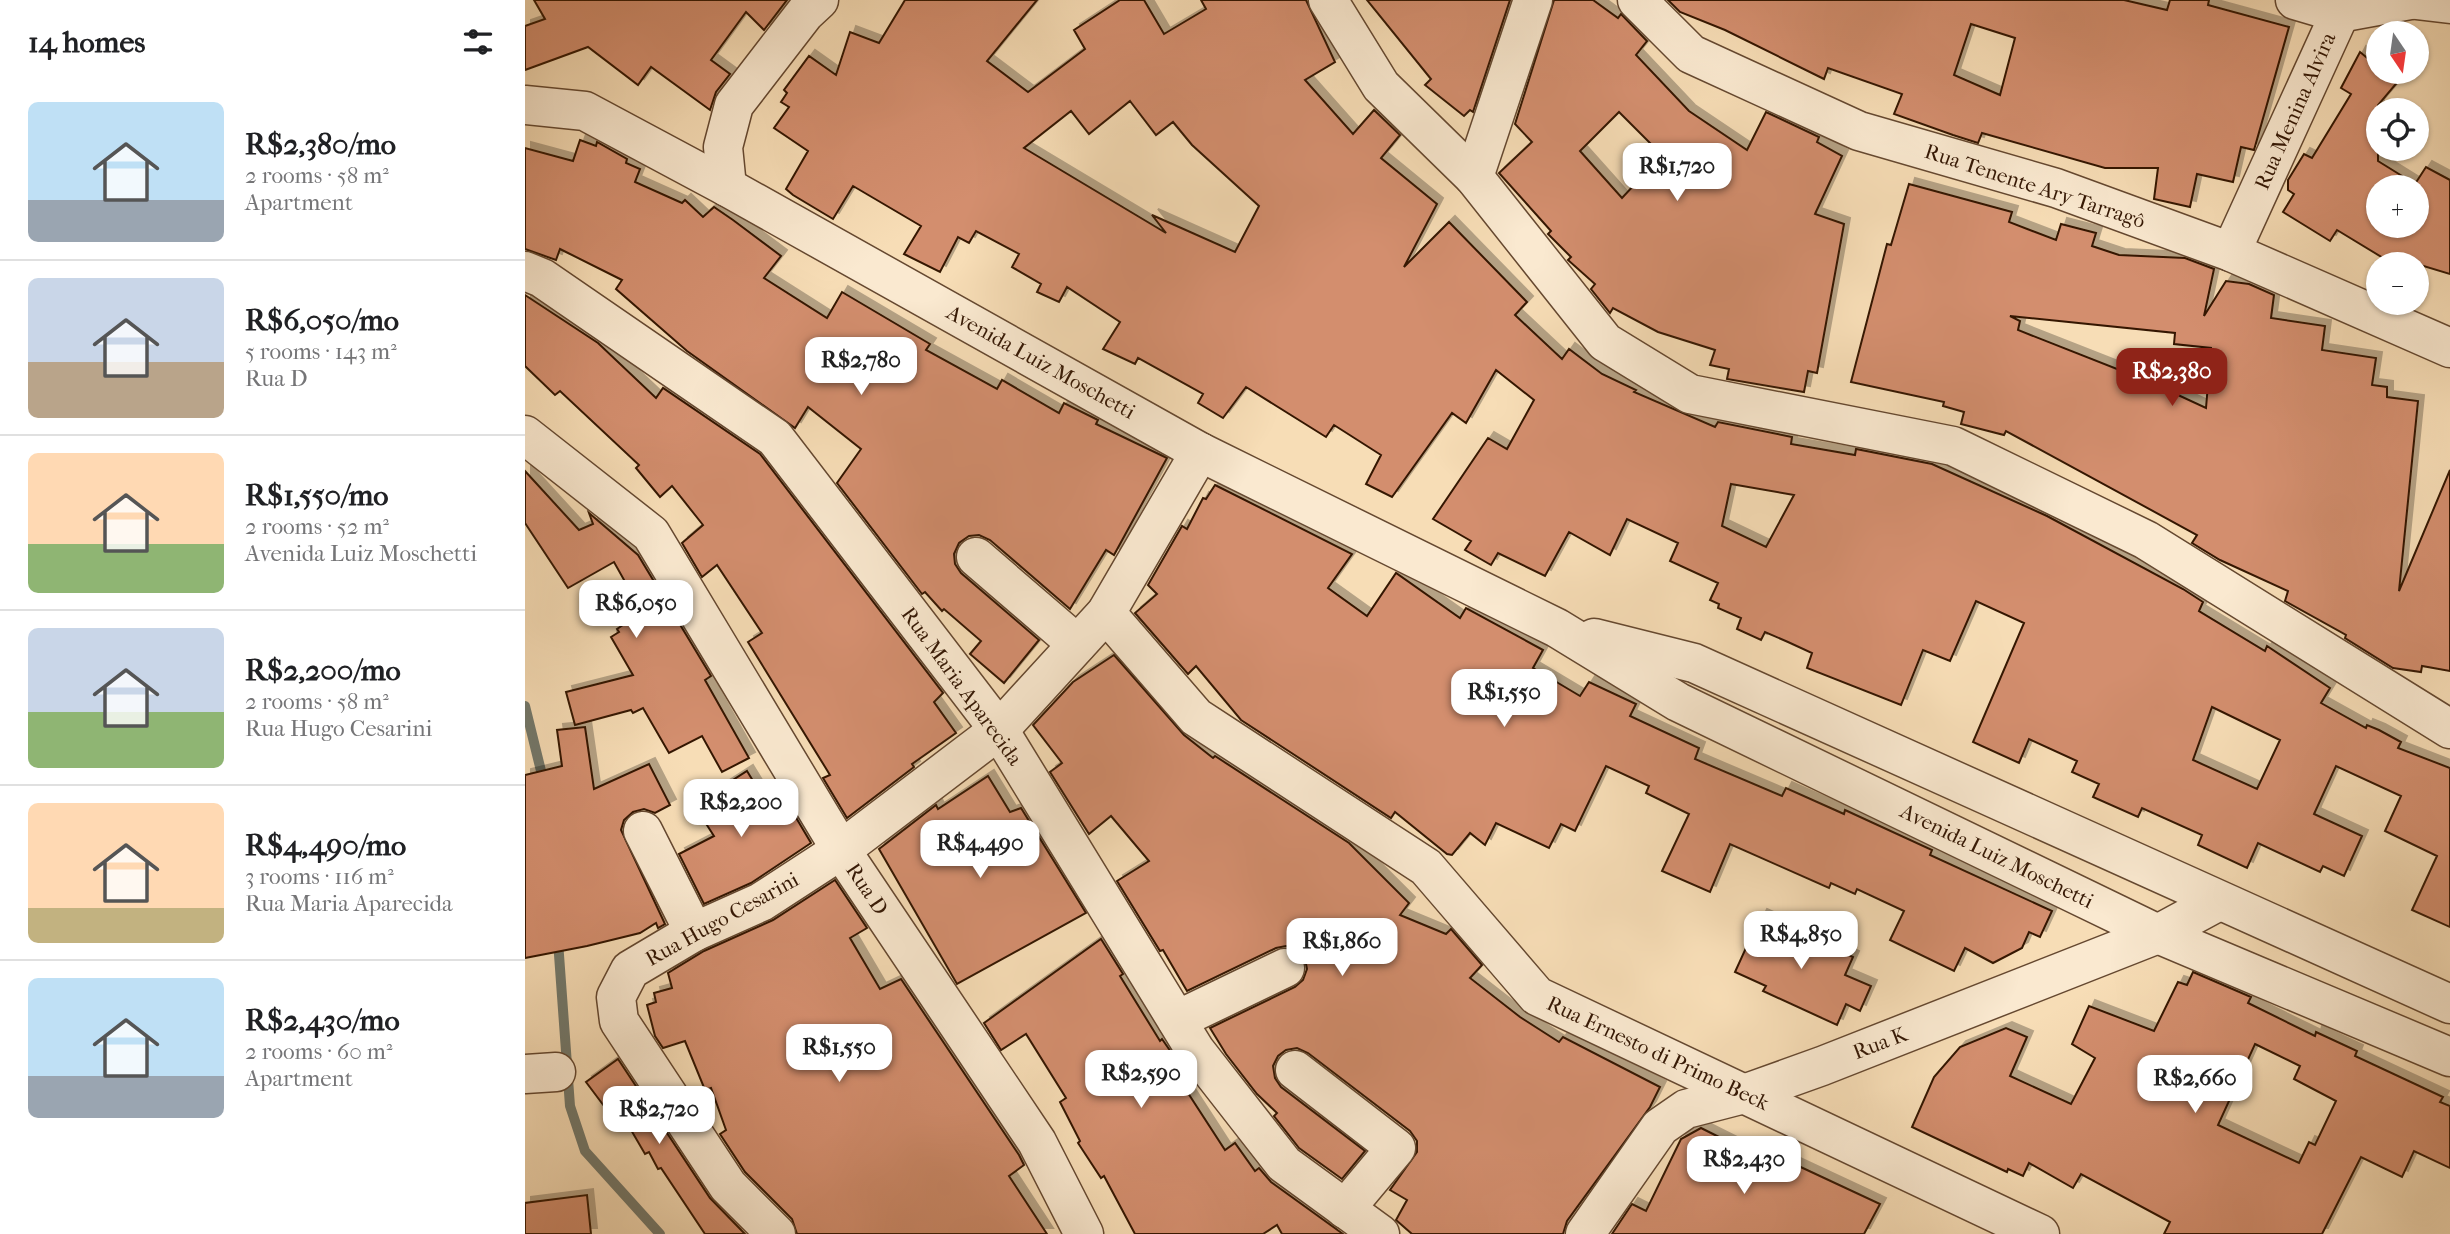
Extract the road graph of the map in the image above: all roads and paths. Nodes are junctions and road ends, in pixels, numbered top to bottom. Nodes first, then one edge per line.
1 (819, 0) edge
2 (1328, 0) edge
3 (1532, 0) edge
4 (1637, 0) edge
5 (2295, 0) edge
6 (2413, 0) edge
7 (2450, 4) edge
8 (2343, 7) edge
9 (525, 106) edge
10 (1474, 177) junction
11 (727, 187) junction
12 (2231, 252) junction
13 (525, 271) edge
14 (2450, 348) edge
15 (525, 435) edge
16 (1200, 452) junction
17 (976, 557) dead end
18 (1106, 613) junction
19 (1557, 628) junction
20 (1077, 644) junction
21 (2450, 729) edge
22 (999, 730) junction
23 (643, 831) dead end
24 (841, 850) junction
25 (2219, 901) junction
26 (694, 932) junction
27 (2158, 934) junction
28 (1285, 968) dead end
29 (2450, 1004) edge
30 (1177, 1020) junction
31 (2450, 1057) edge
32 (1295, 1070) dead end
33 (1744, 1094) junction
34 (1345, 1209) junction
35 (776, 1234) edge
36 (1084, 1234) edge
37 (1380, 1234) edge
38 (1585, 1234) edge
39 (2040, 1234) edge

1 - 11 street
2 - 10 street
3 - 10 street
4 - 12 street, Rua Tenente Ary Tarragô
5 - 8 street, Rua Menina Alvira
6 - 7 street
6 - 8 street
8 - 12 street, Rua Menina Alvira
9 - 11 street, Avenida Luiz Moschetti
10 - 21 street
11 - 16 street, Avenida Luiz Moschetti
12 - 14 street, Rua Tenente Ary Tarragô
13 - 22 street, Rua Maria Aparecida
15 - 24 street, Rua D
16 - 18 street, Rua Hugo Cesarini
16 - 19 street, Avenida Luiz Moschetti
17 - 20 street
18 - 20 street, Rua Hugo Cesarini
18 - 33 street, Rua Ernesto di Primo Beck
19 - 25 street, Avenida Luiz Moschetti
19 - 27 street, Avenida Luiz Moschetti
20 - 22 street, Rua Hugo Cesarini
22 - 24 street, Rua Hugo Cesarini
22 - 30 street, Rua Maria Aparecida
23 - 26 street
24 - 26 street, Rua Hugo Cesarini
24 - 36 street, Rua D
25 - 27 street, Rua K
25 - 29 street, Avenida Luiz Moschetti
26 - 35 street, Rua Hugo Cesarini
27 - 31 street, Avenida Luiz Moschetti
27 - 33 street, Rua K
28 - 30 street
30 - 34 street, Rua Maria Aparecida
32 - 34 street
33 - 38 street, Rua K
33 - 39 street, Rua Ernesto di Primo Beck
34 - 37 street, Rua Maria Aparecida

